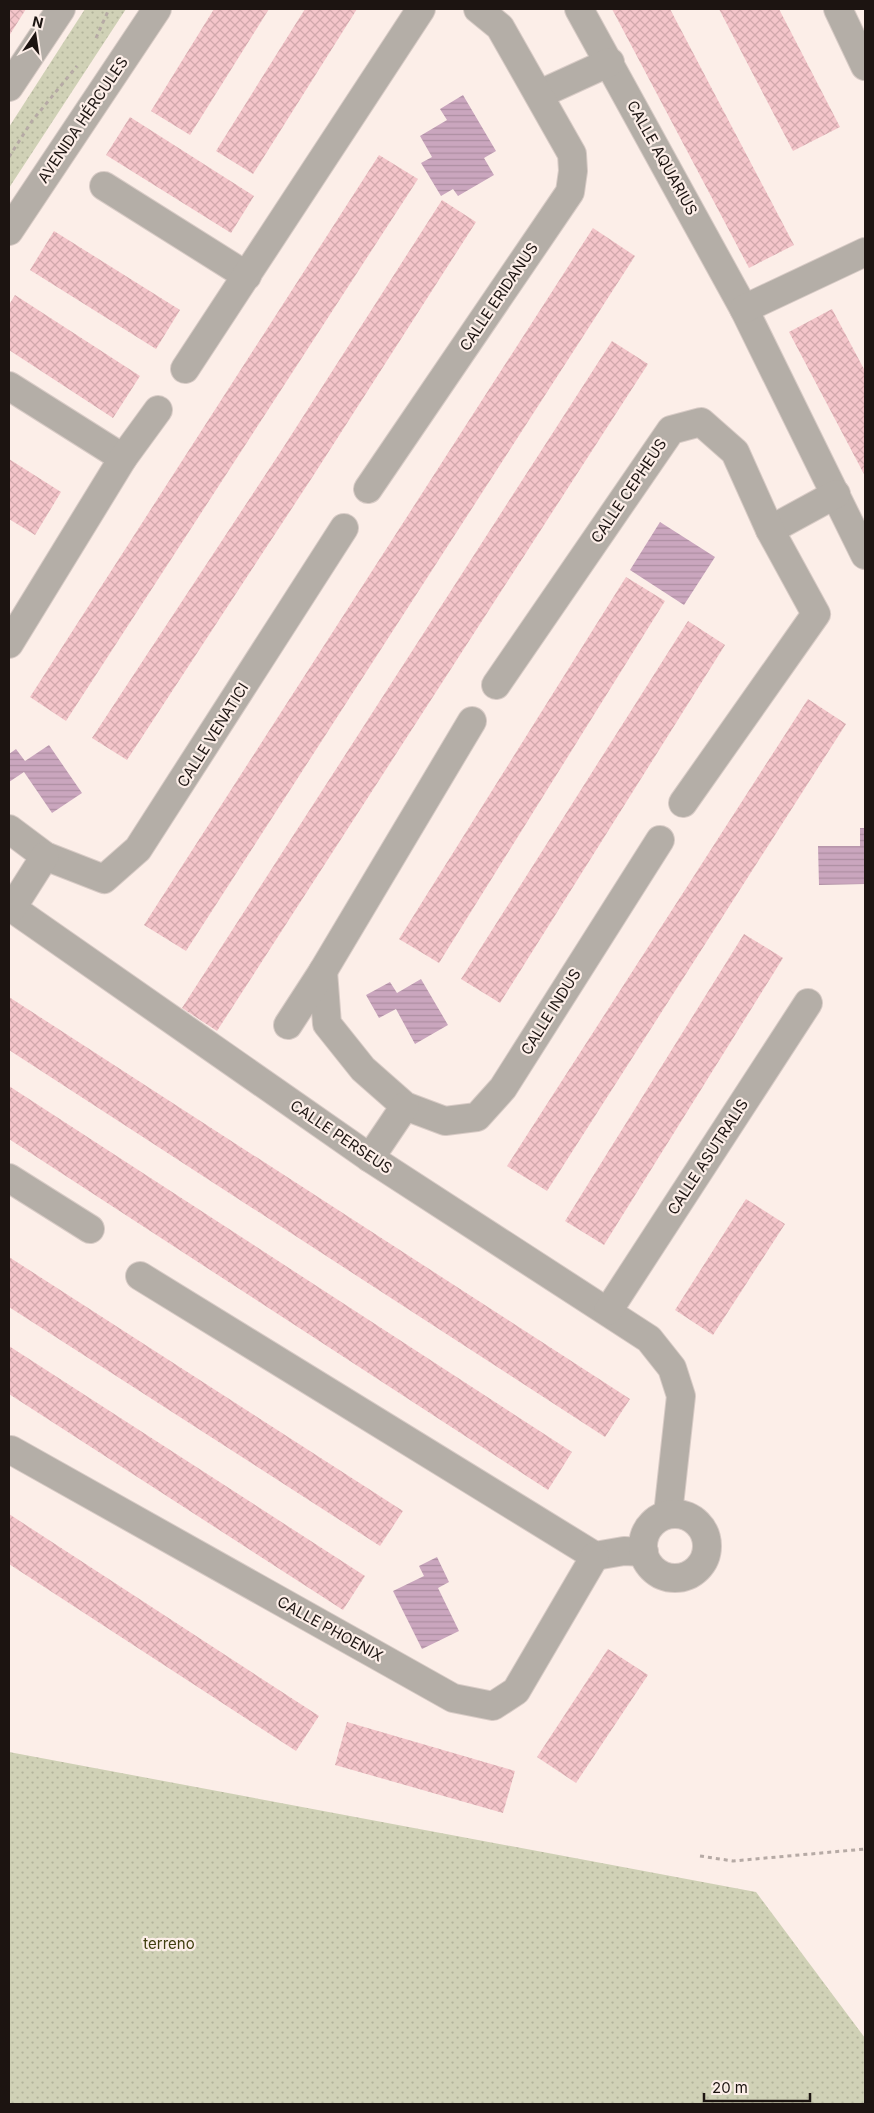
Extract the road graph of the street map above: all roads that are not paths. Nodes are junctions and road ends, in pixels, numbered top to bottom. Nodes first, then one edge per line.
1 (61, 9) edge
2 (157, 9) edge
3 (421, 9) edge
4 (478, 9) edge
5 (579, 9) edge
6 (838, 9) edge
7 (610, 62) junction
8 (865, 66) edge
9 (9, 88) edge
10 (540, 94) junction
11 (104, 186) dead end
12 (9, 231) edge
13 (865, 252) edge
14 (247, 276) junction
15 (744, 309) junction
16 (185, 369) dead end
17 (9, 386) edge
18 (158, 410) dead end
19 (124, 458) junction
20 (368, 489) dead end
21 (836, 494) junction
22 (344, 528) dead end
23 (770, 530) junction
24 (865, 555) edge
25 (9, 644) edge
26 (496, 686) dead end
27 (472, 721) dead end
28 (683, 803) dead end
29 (9, 829) edge
30 (660, 840) dead end
31 (45, 856) junction
32 (10, 907) edge
33 (322, 971) junction
34 (808, 1003) dead end
35 (288, 1025) dead end
36 (406, 1106) junction
37 (370, 1158) junction
38 (9, 1178) edge
39 (90, 1229) dead end
40 (140, 1276) dead end
41 (608, 1311) junction
42 (11, 1450) dead end
43 (668, 1514) junction
44 (644, 1552) junction
45 (595, 1556) junction

1 - 9 street
2 - 12 street, AVENIDA HÉRCULES
3 - 14 street
4 - 10 street, CALLE ERIDANUS
5 - 7 street, CALLE AQUARIUS
6 - 8 street
7 - 10 street
7 - 15 street, CALLE AQUARIUS
10 - 20 street, CALLE ERIDANUS
11 - 14 street
13 - 15 street
14 - 16 street
15 - 21 street, CALLE AQUARIUS
17 - 19 street
18 - 19 street
19 - 25 street
21 - 23 street
21 - 24 street, CALLE AQUARIUS
22 - 31 street, CALLE VENATICI
23 - 26 street, CALLE CEPHEUS
23 - 28 street, CALLE CEPHEUS
27 - 33 street
29 - 31 street, CALLE VENATICI
30 - 36 street, CALLE INDUS
31 - 32 street
32 - 37 street, CALLE PERSEUS
33 - 35 street
33 - 36 street, CALLE INDUS
34 - 41 street, CALLE ASUTRALIS
36 - 37 street
37 - 41 street, CALLE PERSEUS
38 - 39 street
40 - 45 street
41 - 43 street, CALLE PERSEUS
42 - 45 street, CALLE PHOENIX
43 - 44 street
43 - 44 street
44 - 45 street

